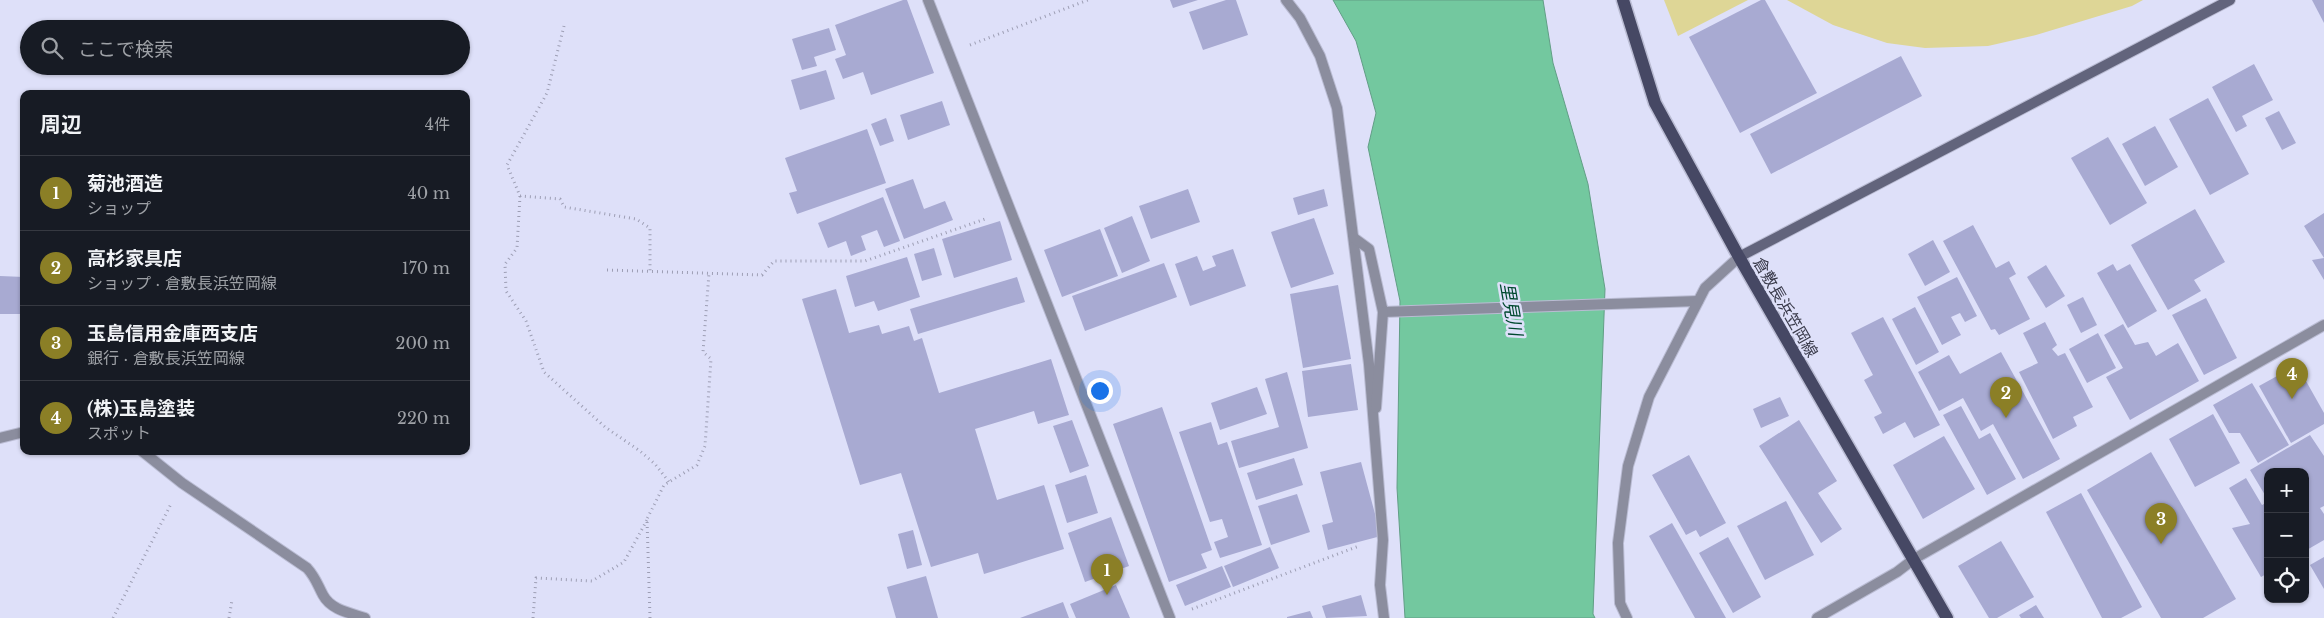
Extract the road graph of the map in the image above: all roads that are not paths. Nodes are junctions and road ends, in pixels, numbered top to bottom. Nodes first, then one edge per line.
1 (928, 0) edge
2 (1286, 0) edge
3 (1623, 0) edge
4 (2230, 0) edge
5 (1354, 238) junction
6 (1739, 257) junction
7 (1698, 301) junction
8 (1383, 312) junction
9 (2324, 325) edge
10 (1372, 414) junction
11 (20, 433) edge
12 (0, 438) edge
13 (147, 455) edge
14 (1914, 559) junction
15 (1170, 617) edge
16 (365, 618) edge
17 (1384, 618) edge
18 (1627, 618) edge
19 (1817, 618) edge
20 (1947, 618) edge

1 - 15 street
2 - 5 street
3 - 6 main road, 倉敷長浜笠岡線
4 - 6 street
5 - 8 street
5 - 10 street
6 - 7 street
6 - 14 main road, 倉敷長浜笠岡線
7 - 8 street
7 - 18 street
8 - 10 street
9 - 14 street
10 - 17 street
11 - 12 street
13 - 16 street
14 - 19 street
14 - 20 main road, 倉敷長浜笠岡線

